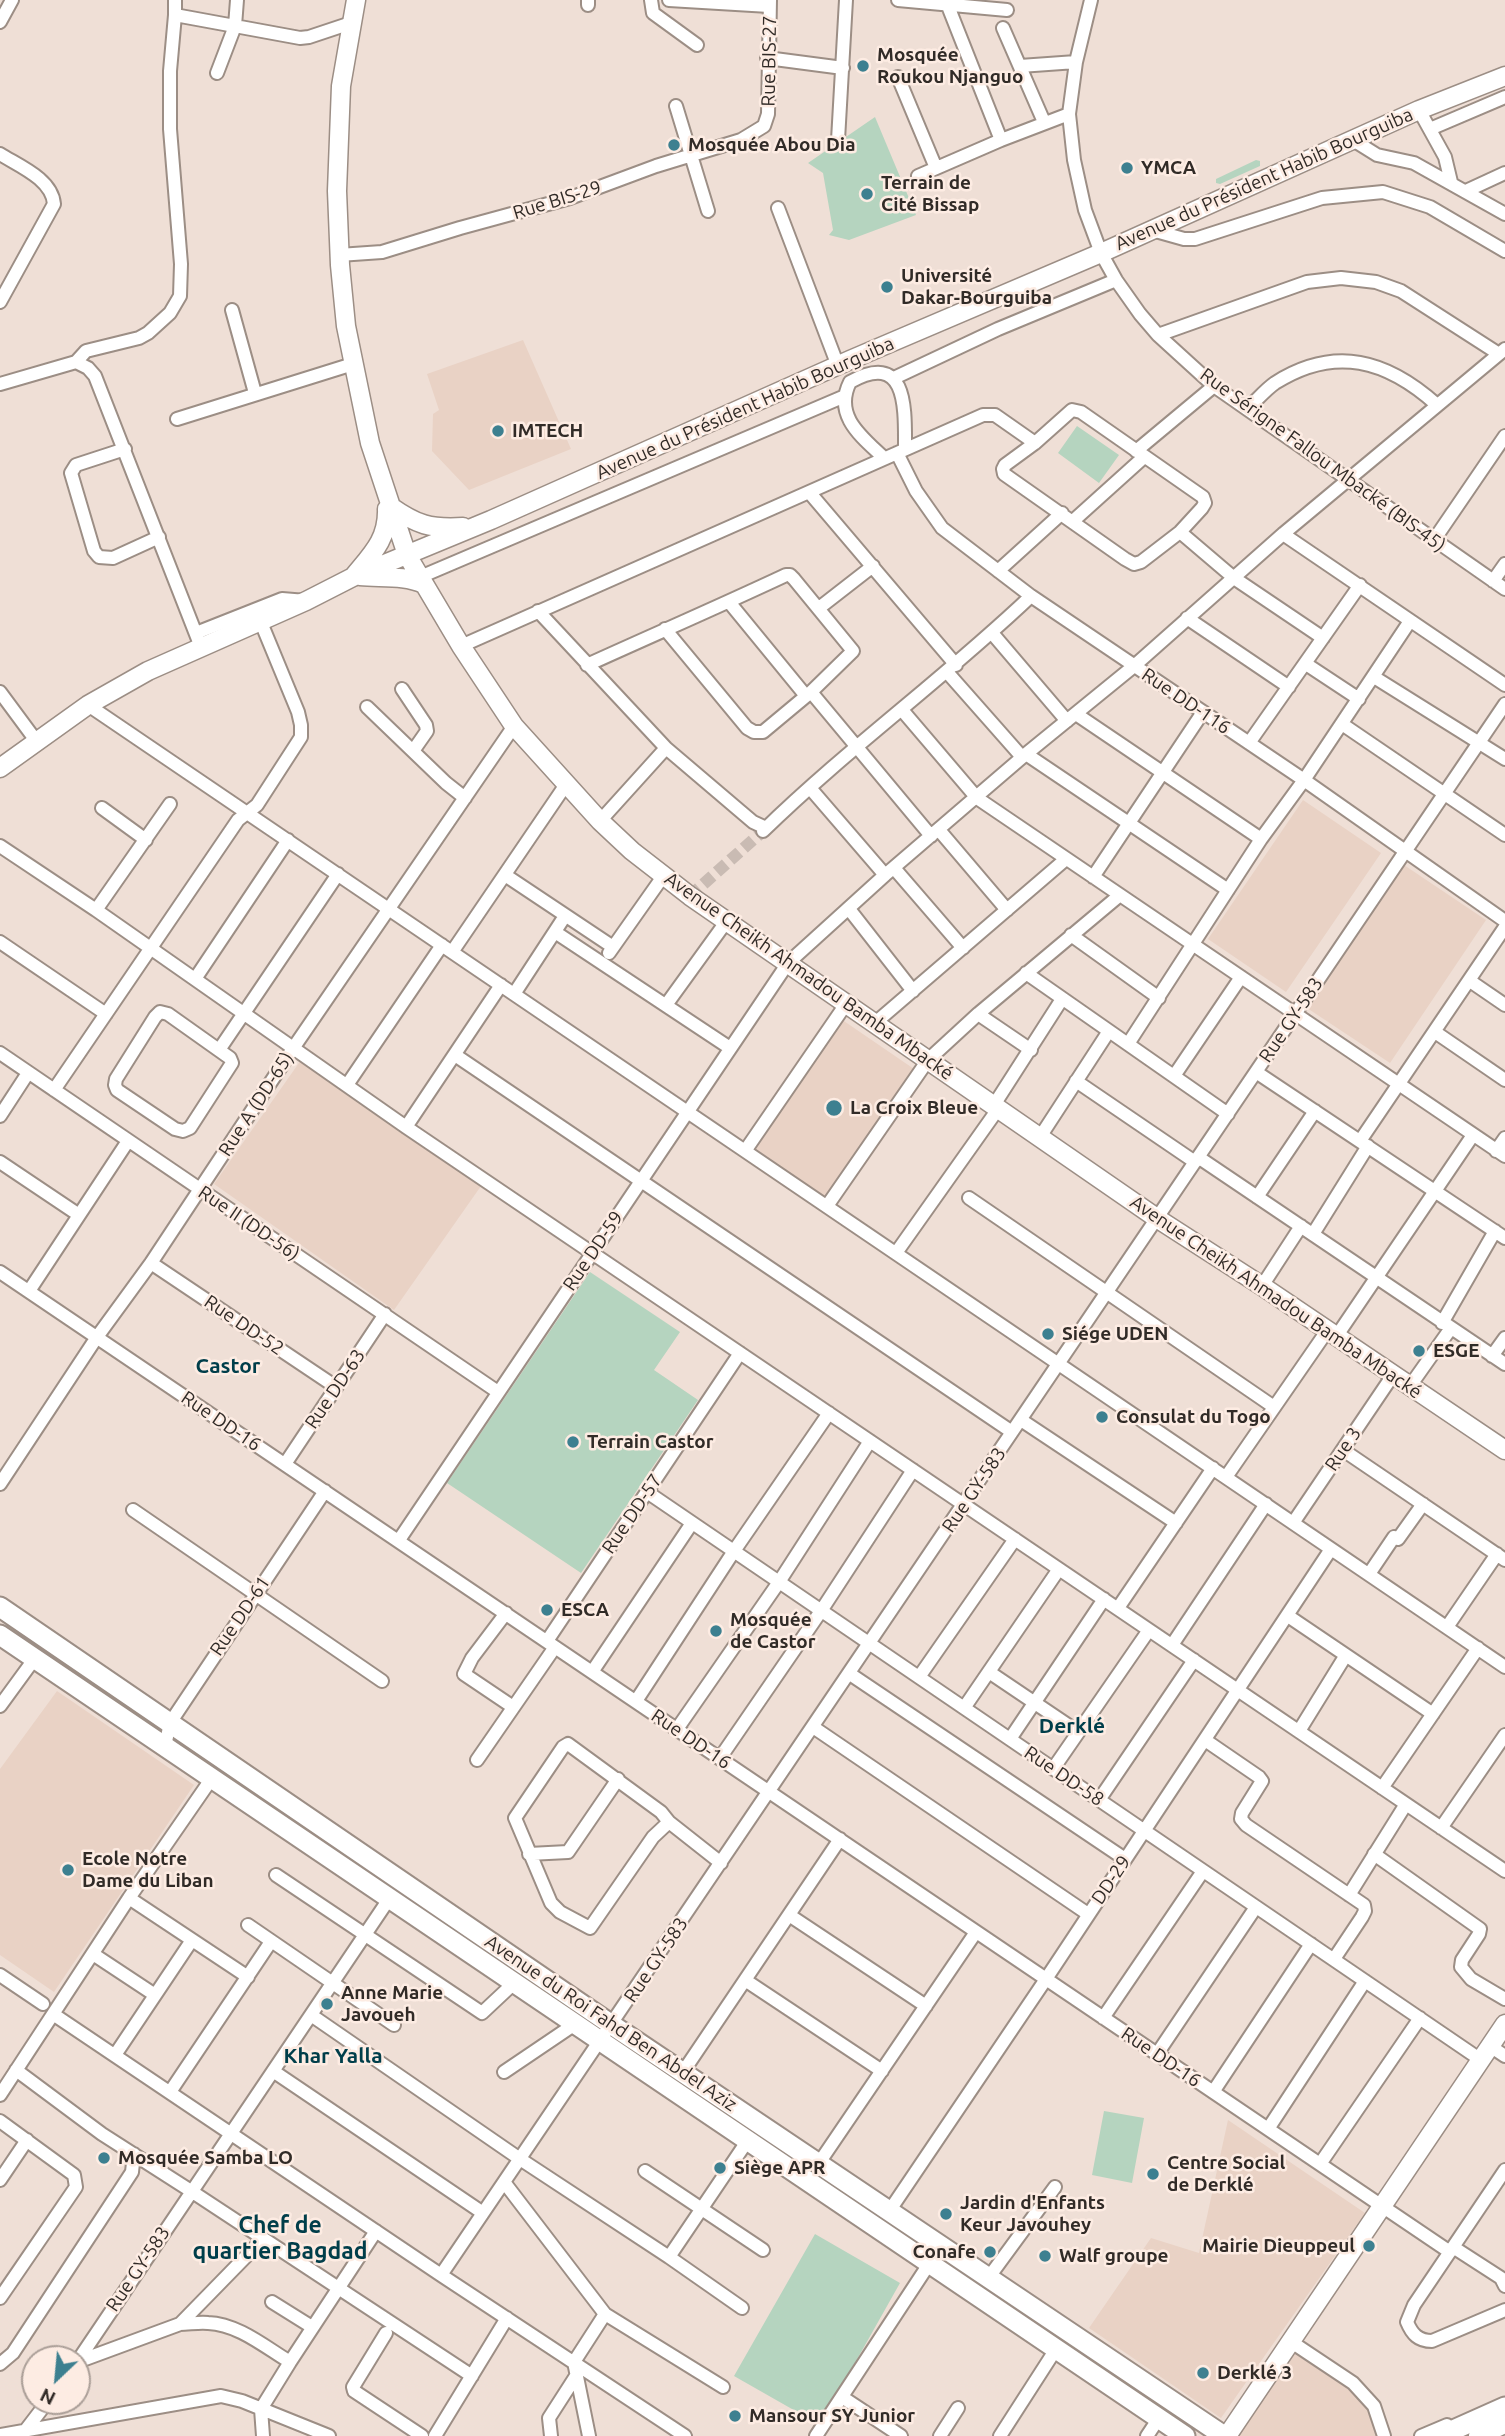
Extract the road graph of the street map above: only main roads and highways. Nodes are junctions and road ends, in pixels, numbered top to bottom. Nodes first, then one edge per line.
1 (0, 1607) edge
2 (0, 1635) edge
3 (1505, 2407) edge
4 (1185, 2436) edge
5 (1226, 2436) edge
6 (1440, 2436) edge

1 - 5 main road, Avenue du Roi Fahd Ben Abdel Aziz
2 - 4 main road, Avenue du Roi Fahd Ben Abdel Aziz
3 - 6 main road

